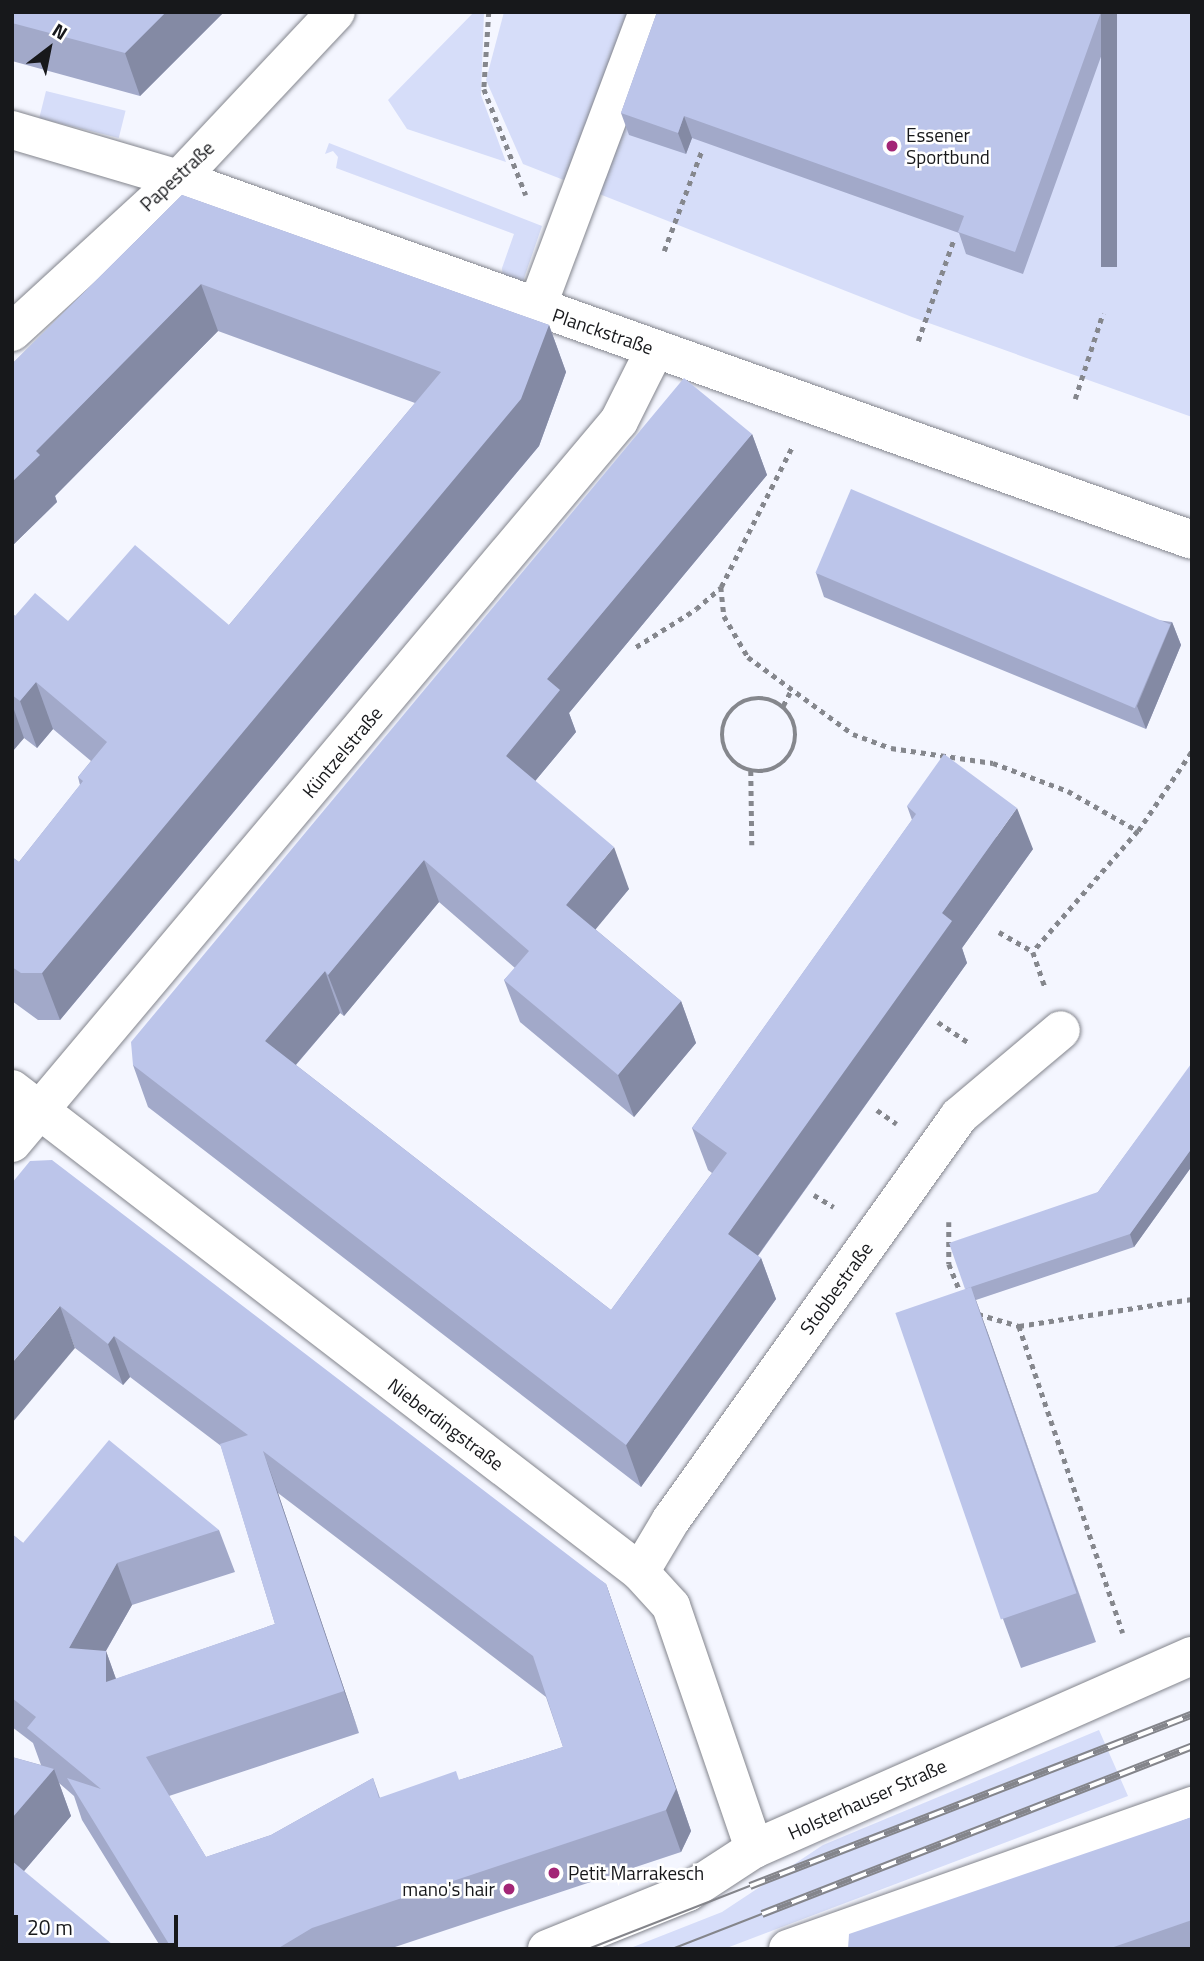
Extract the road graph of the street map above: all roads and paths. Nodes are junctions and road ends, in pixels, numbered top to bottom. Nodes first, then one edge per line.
1 (336, 12) edge
2 (489, 12) edge
3 (648, 12) edge
4 (12, 130) edge
5 (702, 150) dead end
6 (179, 179) junction
7 (529, 202) dead end
8 (954, 239) edge
9 (664, 251) dead end
10 (537, 307) junction
11 (1103, 313) dead end
12 (12, 332) edge
13 (918, 341) dead end
14 (654, 349) junction
15 (1075, 399) dead end
16 (797, 436) dead end
17 (1192, 540) edge
18 (721, 587) junction
19 (635, 647) dead end
20 (790, 692) junction
21 (783, 706) junction
22 (1192, 751) edge
23 (751, 771) junction
24 (1138, 831) junction
25 (752, 845) dead end
26 (999, 932) dead end
27 (1033, 952) junction
28 (938, 1022) dead end
29 (1061, 1030) joint
30 (969, 1043) dead end
31 (26, 1100) edge
32 (12, 1143) edge
33 (949, 1222) dead end
34 (963, 1298) edge
35 (1192, 1299) edge
36 (968, 1310) edge
37 (1019, 1326) junction
38 (640, 1572) junction
39 (1125, 1640) dead end
40 (1192, 1656) edge
41 (1192, 1806) edge
42 (754, 1849) junction
43 (547, 1949) edge
44 (788, 1949) edge

1 - 6 street, Papestraße
2 - 7 path
3 - 10 street
4 - 6 street, Planckstraße
5 - 9 path
6 - 10 street, Planckstraße
6 - 12 street, Papestraße
8 - 13 path
10 - 14 street, Planckstraße
11 - 15 path
14 - 17 street, Planckstraße
14 - 31 street, Küntzelstraße
16 - 18 path
18 - 19 path
18 - 20 path
20 - 21 path
20 - 24 path
21 - 23 path
21 - 23 path
22 - 24 path
23 - 25 path
24 - 27 path
26 - 27 path
27 - 29 path
28 - 30 path
29 - 38 street, Stobbestraße
31 - 32 street, Küntzelstraße
31 - 38 street, Nieberdingstraße
33 - 34 path
35 - 37 path
36 - 37 path
37 - 39 path
38 - 42 street, Nieberdingstraße
40 - 42 street, Holsterhauser Straße
41 - 44 street
42 - 43 street, Holsterhauser Straße

